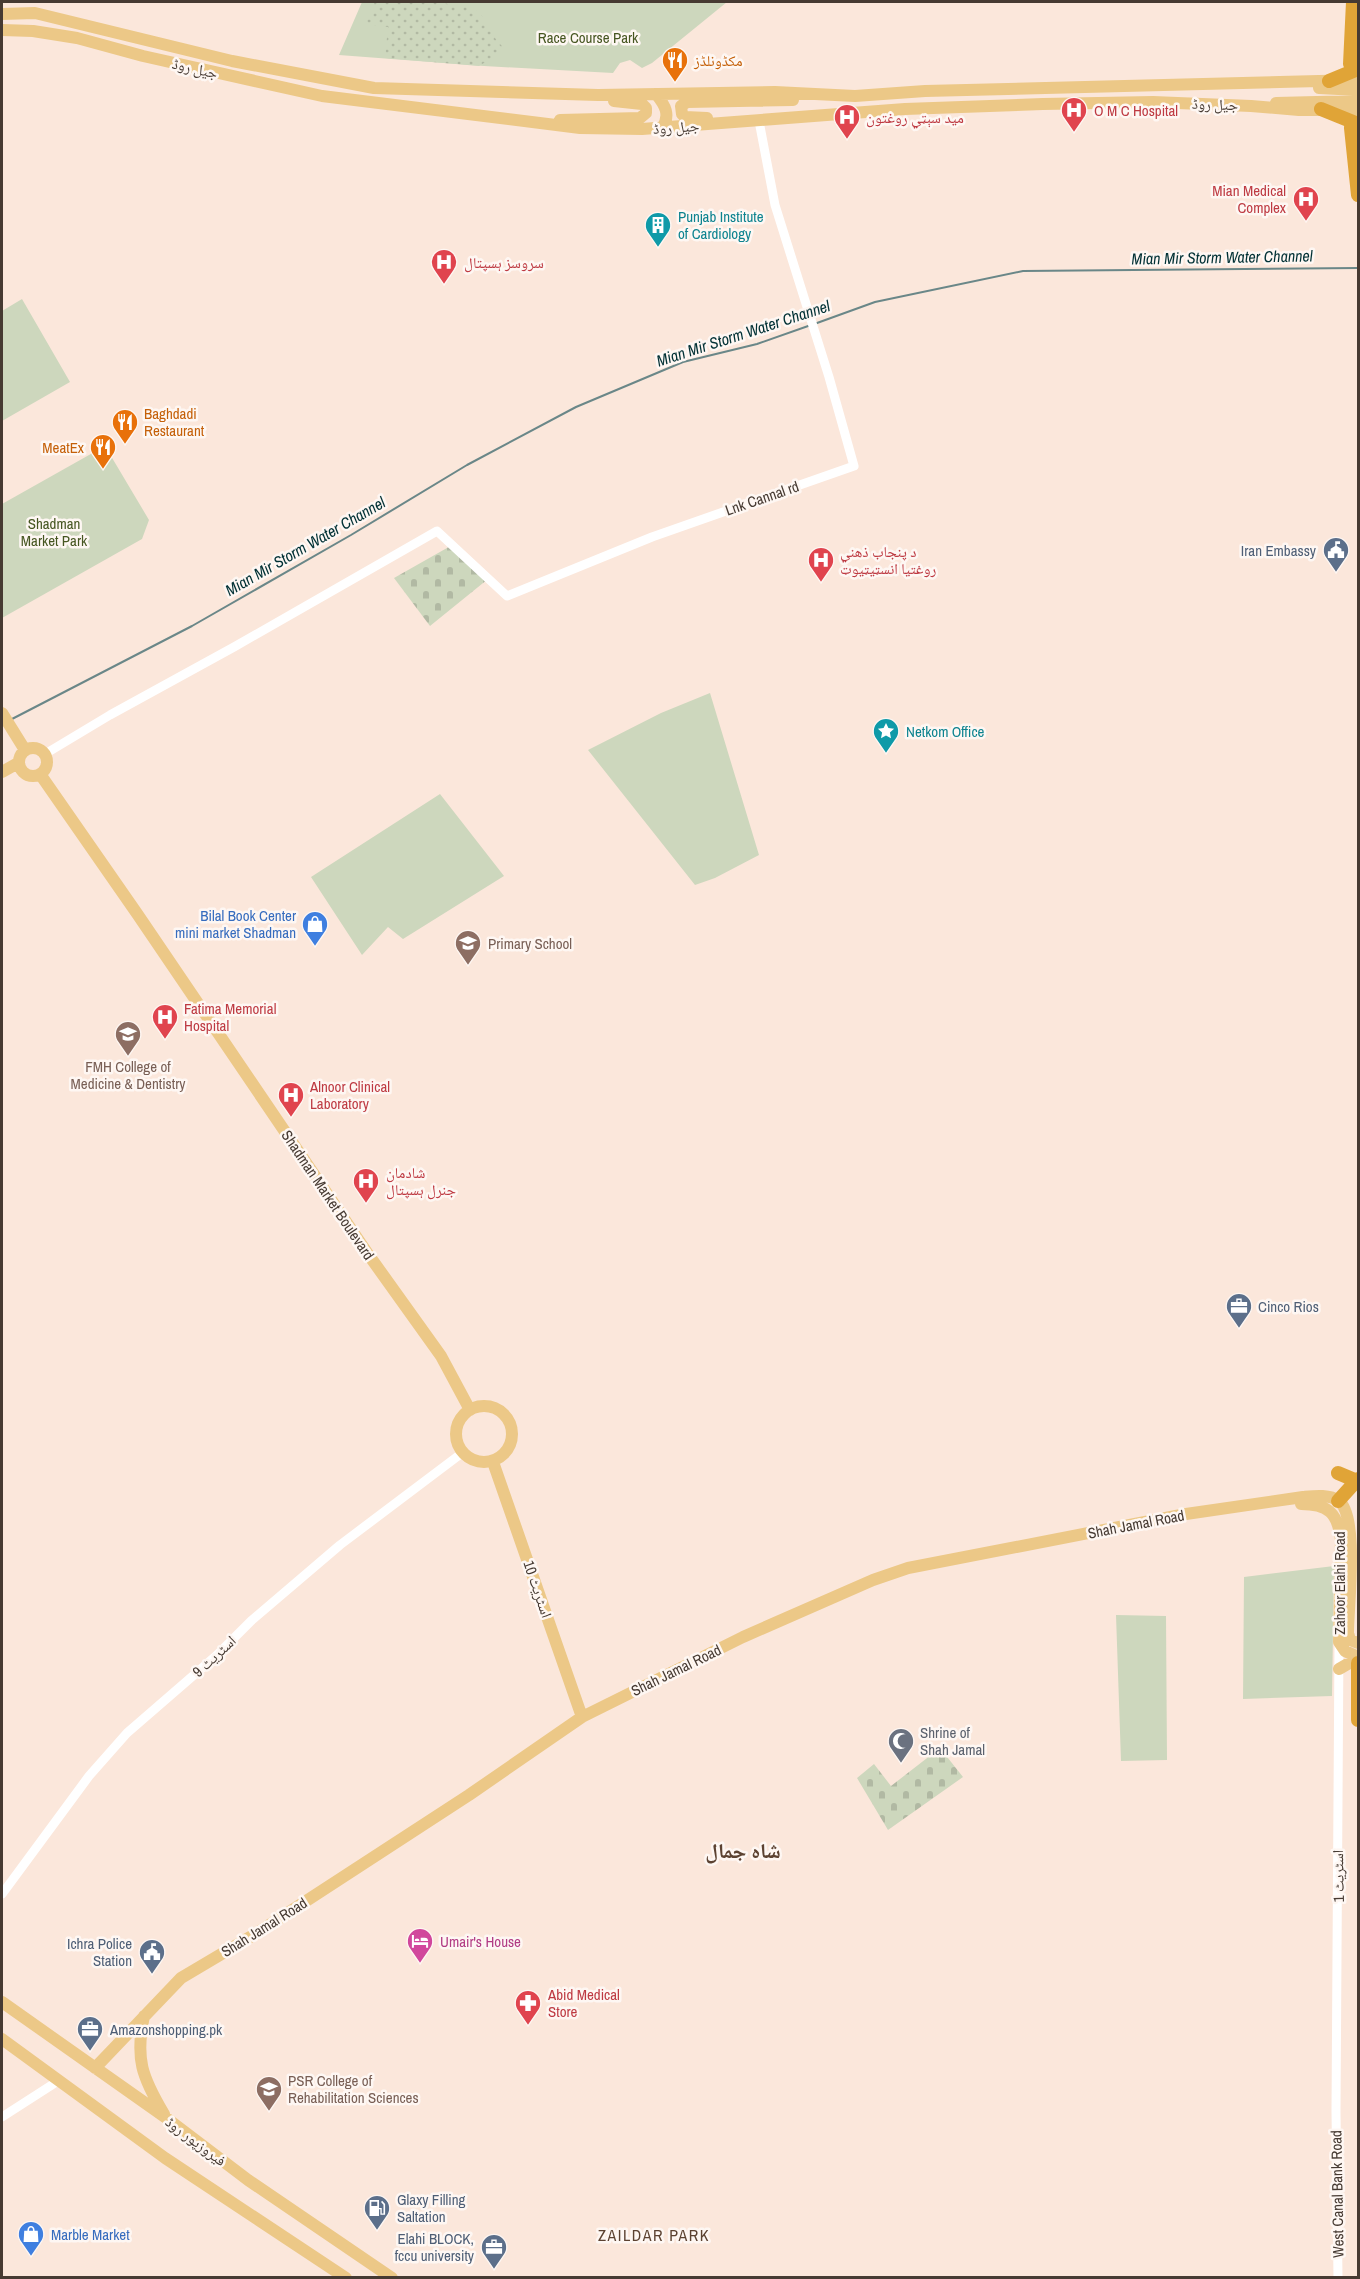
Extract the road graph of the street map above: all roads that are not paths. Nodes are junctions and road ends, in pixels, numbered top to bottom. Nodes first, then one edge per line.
1 (1353, 2) edge
2 (2, 14) edge
3 (2, 30) edge
4 (1354, 67) edge
5 (1359, 80) edge
6 (1286, 81) junction
7 (1329, 81) junction
8 (1359, 90) edge
9 (541, 94) junction
10 (656, 94) junction
11 (855, 96) junction
12 (1359, 101) edge
13 (1251, 106) junction
14 (1321, 110) junction
15 (1359, 110) edge
16 (525, 120) junction
17 (759, 121) junction
18 (1355, 126) edge
19 (662, 128) junction
20 (1359, 195) edge
21 (2, 713) edge
22 (25, 750) junction
23 (45, 754) junction
24 (18, 762) junction
25 (2, 772) edge
26 (40, 774) junction
27 (470, 1410) junction
28 (462, 1453) junction
29 (493, 1461) junction
30 (1338, 1473) dead end
31 (1358, 1480) edge
32 (1285, 1501) junction
33 (1338, 1501) junction
34 (1339, 1642) junction
35 (1359, 1643) edge
36 (1359, 1657) edge
37 (1359, 1664) edge
38 (1339, 1670) junction
39 (582, 1717) junction
40 (1359, 1720) edge
41 (2, 1894) edge
42 (2, 2002) edge
43 (144, 2016) junction
44 (2, 2038) edge
45 (95, 2068) junction
46 (58, 2081) junction
47 (1336, 2111) joint
48 (2, 2117) edge
49 (165, 2117) junction
50 (319, 2259) junction
51 (334, 2277) edge
52 (346, 2277) edge
53 (392, 2277) edge
54 (1338, 2277) edge

1 - 4 highway
2 - 9 main road, جیل روڈ
3 - 16 main road, جیل روڈ
4 - 7 highway
5 - 7 main road, جیل روڈ
6 - 7 main road, جیل روڈ
6 - 8 main road
6 - 11 main road, جیل روڈ
9 - 10 main road, جیل روڈ
9 - 16 main road
10 - 11 main road, جیل روڈ
10 - 19 main road
11 - 17 main road
12 - 13 main road
13 - 14 main road, جیل روڈ
13 - 17 main road, جیل روڈ
14 - 15 main road, جیل روڈ
14 - 18 highway
16 - 19 main road, جیل روڈ
17 - 19 main road, جیل روڈ
17 - 23 street, Lnk Cannal rd
18 - 20 highway
21 - 22 main road
22 - 23 main road
22 - 24 main road
23 - 26 main road
24 - 25 main road
24 - 26 main road
26 - 27 main road, Shadman Market Boulevard
27 - 28 main road
27 - 29 main road
28 - 29 main road
28 - 41 street, اسٹریٹ 9
29 - 39 main road, اسٹریٹ 10
30 - 31 highway
31 - 33 highway
32 - 33 main road
32 - 34 main road, Zahoor Elahi Road
32 - 39 main road, Shah Jamal Road
33 - 35 main road
34 - 36 main road, Zahoor Elahi Road
34 - 38 street, اسٹریٹ 1
36 - 38 main road
37 - 40 highway
38 - 47 street, اسٹریٹ 1
39 - 43 main road, Shah Jamal Road
42 - 45 main road, فیروزپور روڈ
43 - 45 main road, Shah Jamal Road
43 - 49 main road
44 - 46 main road, فیروزپور روڈ
45 - 49 main road, فیروزپور روڈ
46 - 48 street
46 - 50 main road, فیروزپور روڈ
47 - 54 street, West Canal Bank Road
49 - 53 main road, فیروزپور روڈ
50 - 51 main road, فیروزپور روڈ
50 - 52 main road, فیروزپور روڈ

